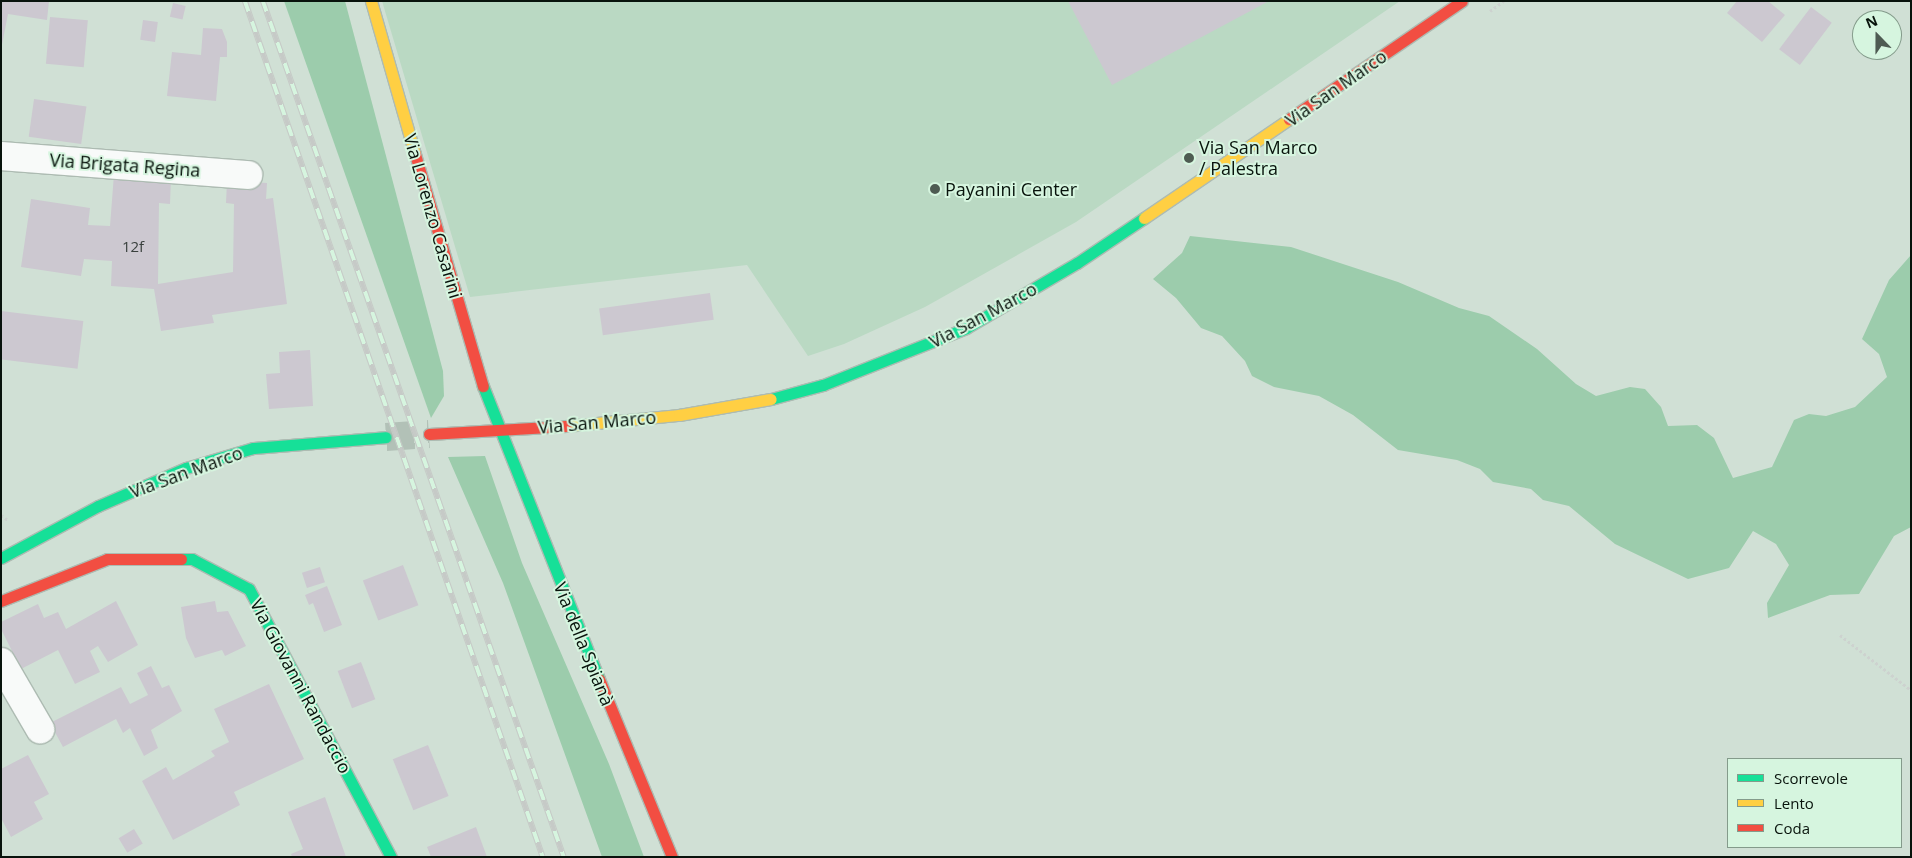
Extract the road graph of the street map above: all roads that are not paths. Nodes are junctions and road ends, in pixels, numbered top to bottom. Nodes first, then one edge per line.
1 (371, 1) edge
2 (1462, 1) edge
3 (1, 156) edge
4 (248, 175) dead end
5 (500, 430) junction
6 (429, 434) tunnel mouth
7 (386, 437) tunnel mouth
8 (1, 558) edge
9 (1, 601) edge
10 (1, 662) edge
11 (40, 729) dead end
12 (391, 857) edge
13 (672, 857) edge

1 - 5 main road, Via Lorenzo Casarini
2 - 5 main road, Via San Marco
3 - 4 street, Via Brigata Regina
5 - 6 main road, Via San Marco
5 - 13 main road, Via della Spianà
7 - 8 main road, Via San Marco
9 - 12 main road, Via Giovanni Randaccio
10 - 11 street

